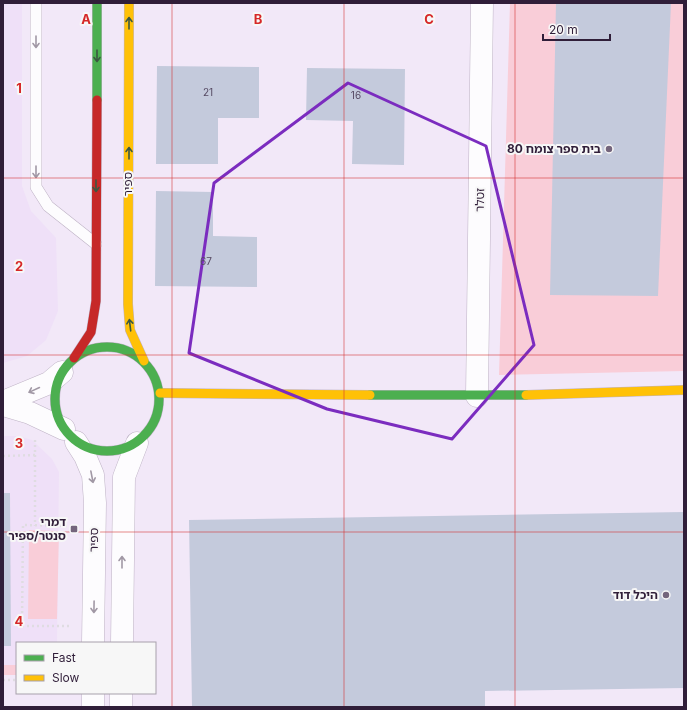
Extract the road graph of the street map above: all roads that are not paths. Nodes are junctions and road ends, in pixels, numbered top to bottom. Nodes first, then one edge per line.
1 (36, 3) edge
2 (97, 3) edge
3 (129, 3) edge
4 (482, 3) edge
5 (96, 244) junction
6 (144, 361) junction
7 (68, 365) junction
8 (684, 390) edge
9 (160, 393) junction
10 (477, 396) junction
11 (3, 402) edge
12 (3, 405) edge
13 (70, 435) junction
14 (136, 443) junction
15 (93, 642) edge
16 (122, 642) edge
17 (93, 694) edge
18 (122, 694) edge
19 (93, 707) edge
20 (121, 707) edge

1 -> 5 lane
2 -> 5 street
6 -> 3 street, ספיר
4 - 10 street, זטלר
5 - 7 street
6 - 7 street
6 - 9 street
7 -> 11 street
7 - 13 street
8 - 10 street
9 - 10 street
9 - 14 street
12 - 13 street
13 - 14 street
13 -> 15 street, ספיר
16 -> 14 street
17 - 19 street
18 - 20 street

